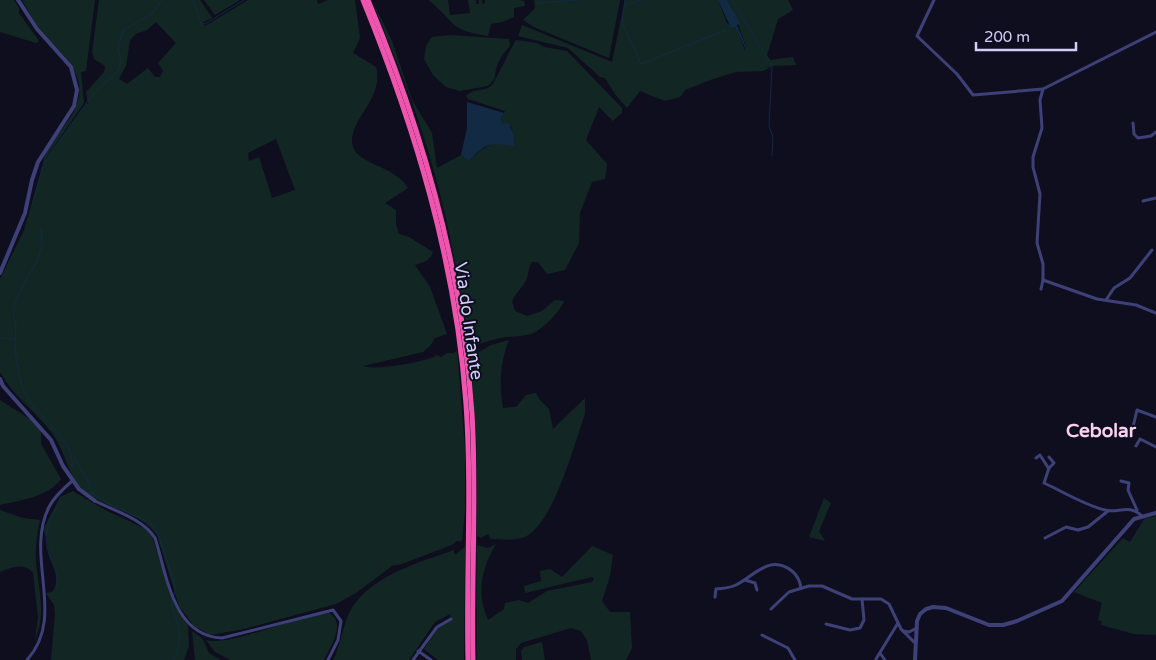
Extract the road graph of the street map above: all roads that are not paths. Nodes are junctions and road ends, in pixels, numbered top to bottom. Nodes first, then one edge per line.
1 (18, 0) edge
2 (363, 0) edge
3 (934, 0) edge
4 (368, 5) edge
5 (1156, 32) edge
6 (1043, 90) junction
7 (1133, 124) dead end
8 (1156, 132) edge
9 (1156, 198) edge
10 (1143, 201) dead end
11 (1152, 250) dead end
12 (0, 273) edge
13 (1043, 280) junction
14 (1041, 289) dead end
15 (1106, 300) junction
16 (1156, 313) edge
17 (0, 379) edge
18 (1156, 417) edge
19 (1133, 427) dead end
20 (1136, 446) dead end
21 (1156, 447) edge
22 (1049, 457) dead end
23 (1036, 458) dead end
24 (1049, 470) junction
25 (72, 481) junction
26 (1121, 481) dead end
27 (1058, 482) dead end
28 (1052, 486) junction
29 (95, 501) joint
30 (1108, 511) junction
31 (1137, 511) junction
32 (1156, 513) edge
33 (1142, 516) junction
34 (1045, 538) dead end
35 (745, 579) junction
36 (801, 588) junction
37 (757, 590) dead end
38 (715, 597) dead end
39 (862, 600) junction
40 (771, 609) dead end
41 (451, 619) dead end
42 (898, 623) junction
43 (826, 624) dead end
44 (916, 628) junction
45 (901, 629) junction
46 (762, 635) dead end
47 (916, 644) junction
48 (418, 651) junction
49 (880, 653) junction
50 (876, 659) dead end
51 (27, 660) edge
52 (328, 660) edge
53 (413, 660) edge
54 (431, 660) edge
55 (468, 660) edge
56 (473, 660) edge
57 (795, 660) edge
58 (884, 660) edge
59 (915, 660) edge

1 - 12 street
2 - 4 highway, Via do Infante
3 - 6 street
4 - 55 highway, Via do Infante
4 - 56 highway, Via do Infante
5 - 6 street
6 - 13 street
7 - 8 street
9 - 10 street
11 - 15 street
13 - 14 street
13 - 15 street
15 - 16 street
17 - 25 street
18 - 19 street
20 - 21 street
22 - 24 street
23 - 24 street
24 - 28 street
25 - 29 street
25 - 51 street
26 - 31 street
27 - 28 street
28 - 30 street
29 - 52 street
30 - 31 street
30 - 34 street
31 - 33 street
32 - 33 street
33 - 44 street
35 - 36 street
35 - 37 street
35 - 38 street
36 - 39 street
36 - 40 street
39 - 42 street
39 - 43 street
41 - 48 street
42 - 45 street
42 - 49 street
44 - 45 street
44 - 47 street
45 - 47 street
46 - 57 street
47 - 59 street
48 - 53 street
48 - 54 street
49 - 50 street
49 - 58 street

